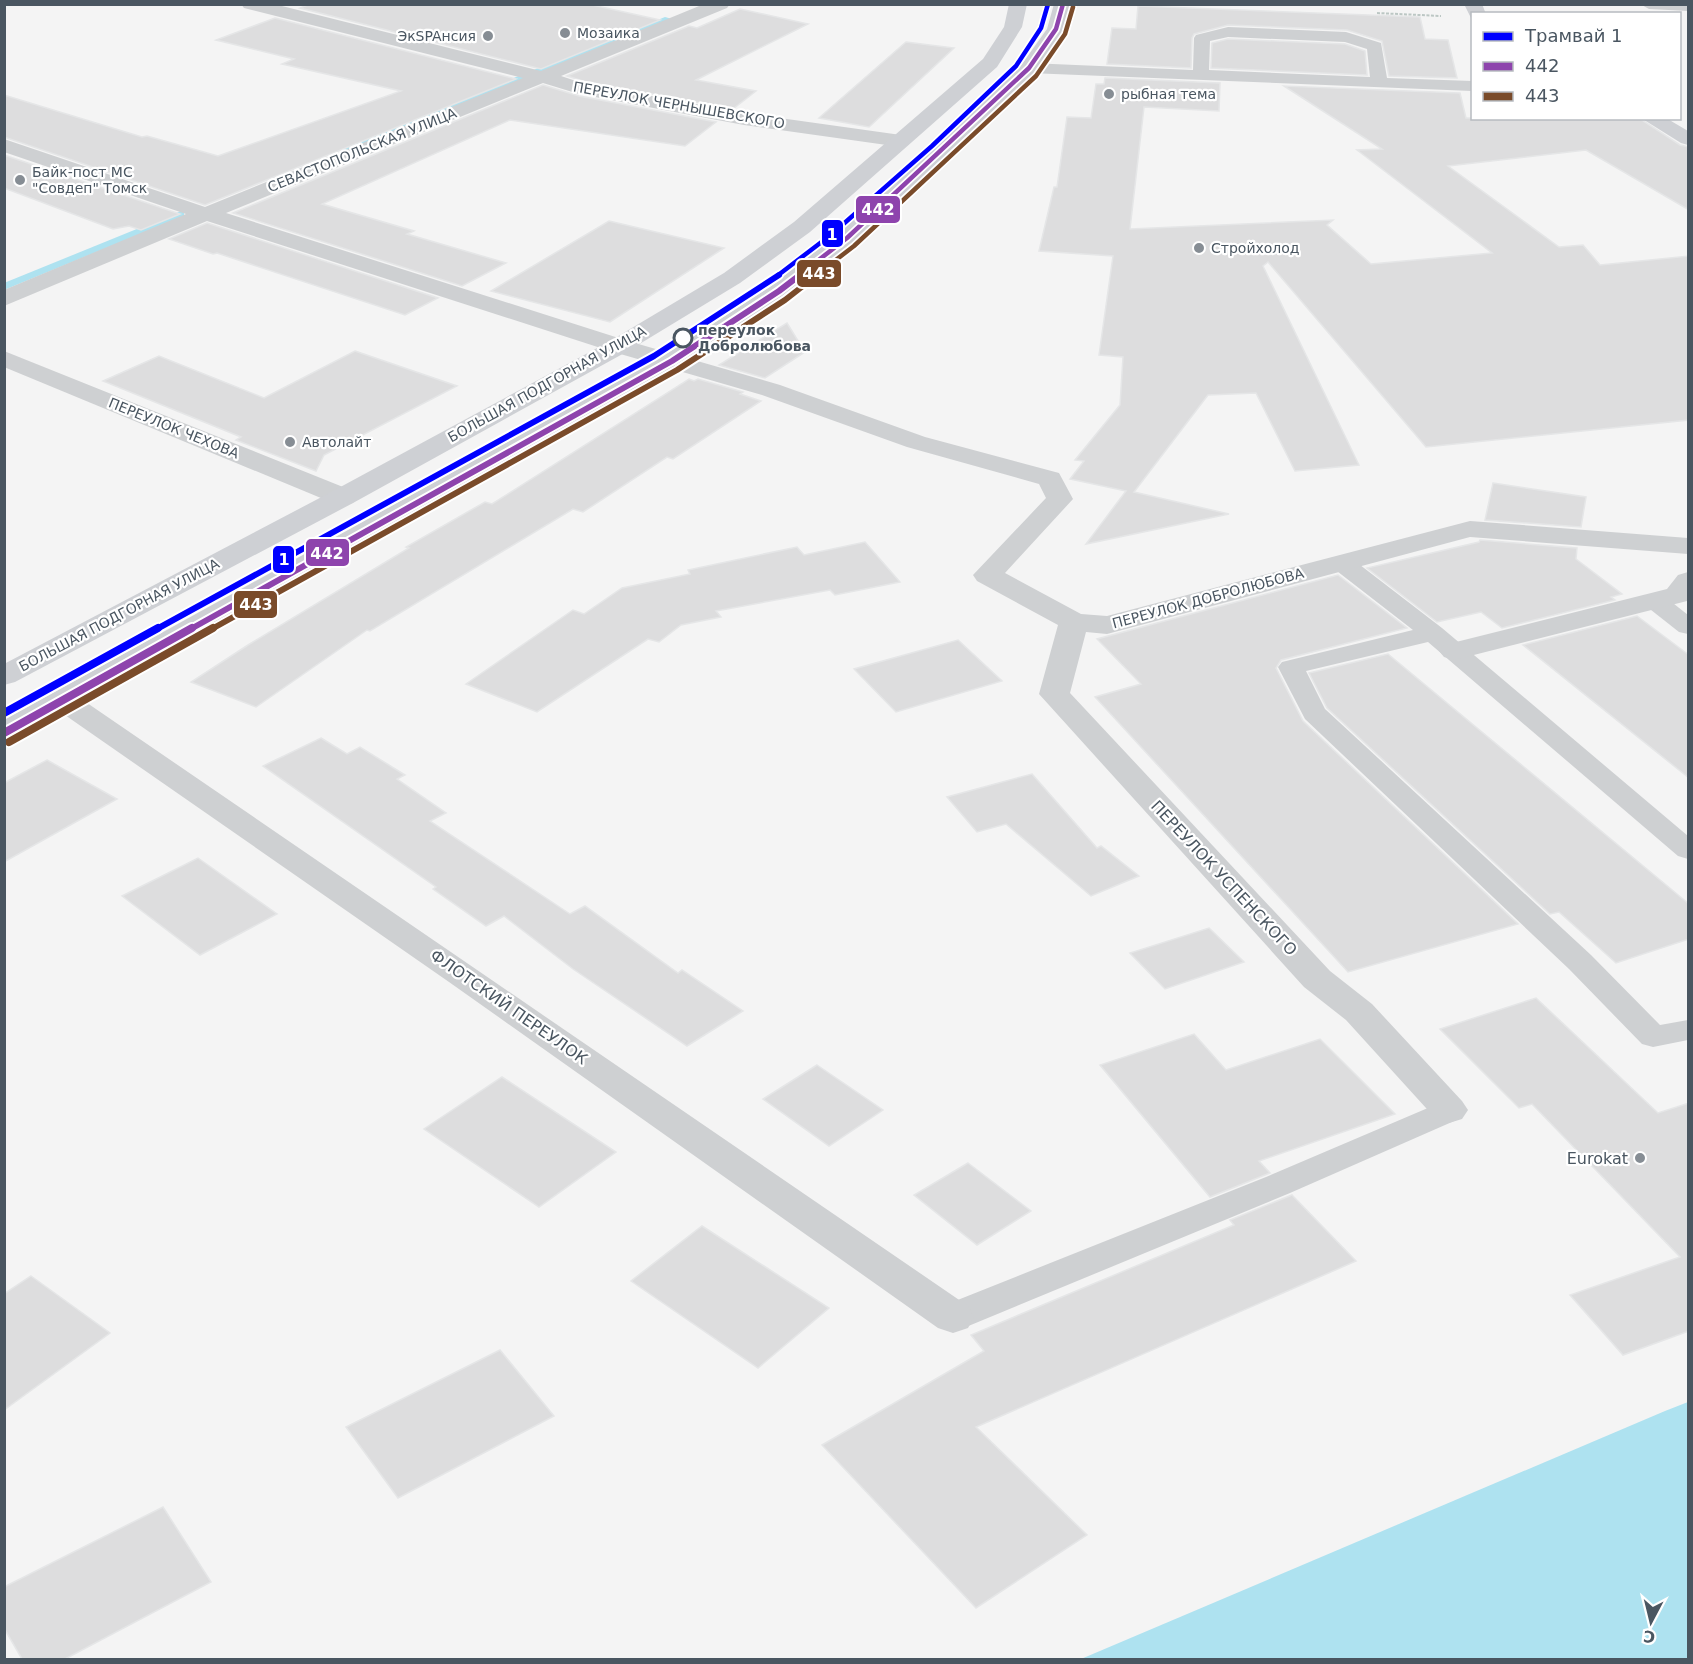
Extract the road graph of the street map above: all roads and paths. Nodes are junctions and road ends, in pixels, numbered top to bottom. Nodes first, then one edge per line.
1 (250, 4) edge
2 (721, 4) edge
3 (1018, 4) edge
4 (1063, 4) edge
5 (1649, 4) edge
6 (1689, 6) edge
7 (1029, 68) junction
8 (1201, 75) junction
9 (543, 77) junction
10 (1378, 82) junction
11 (1471, 86) edge
12 (1655, 120) edge
13 (1689, 139) edge
14 (901, 141) junction
15 (4, 145) edge
16 (206, 214) junction
17 (4, 300) edge
18 (619, 345) junction
19 (4, 358) edge
20 (672, 362) junction
21 (343, 497) junction
22 (1689, 546) edge
23 (1342, 562) junction
24 (1689, 581) edge
25 (1655, 601) junction
26 (1074, 622) junction
27 (1689, 627) edge
28 (1444, 642) junction
29 (4, 676) edge
30 (63, 700) junction
31 (4, 733) edge
32 (1689, 850) edge
33 (1689, 1030) edge
34 (1449, 1110) joint
35 (953, 1317) joint

1 - 9 street, ПЕРЕУЛОК ЧЕРНЫШЕВСКОГО
2 - 9 street, СЕВАСТОПОЛЬСКАЯ УЛИЦА
3 - 14 main road, БОЛЬШАЯ ПОДГОРНАЯ УЛИЦА
4 - 7 main road
5 - 6 street
7 - 8 lane
7 - 20 main road
8 - 10 lane
8 - 10 lane
9 - 14 street, ПЕРЕУЛОК ЧЕРНЫШЕВСКОГО
9 - 16 street, СЕВАСТОПОЛЬСКАЯ УЛИЦА
10 - 11 lane
12 - 13 main road
14 - 18 main road, БОЛЬШАЯ ПОДГОРНАЯ УЛИЦА
15 - 16 street, ПЕРЕУЛОК ДОБРОЛЮБОВА
16 - 17 street, СЕВАСТОПОЛЬСКАЯ УЛИЦА
16 - 18 street, ПЕРЕУЛОК ДОБРОЛЮБОВА
18 - 20 street, ПЕРЕУЛОК ДОБРОЛЮБОВА
18 - 21 main road, БОЛЬШАЯ ПОДГОРНАЯ УЛИЦА
19 - 21 street, ПЕРЕУЛОК ЧЕХОВА
20 - 26 street, ПЕРЕУЛОК ДОБРОЛЮБОВА
20 - 30 main road
21 - 29 main road, БОЛЬШАЯ ПОДГОРНАЯ УЛИЦА
22 - 23 street, ПЕРЕУЛОК ДОБРОЛЮБОВА
23 - 26 street, ПЕРЕУЛОК ДОБРОЛЮБОВА
23 - 28 lane
24 - 25 street
25 - 27 lane
25 - 28 street
26 - 34 street, ПЕРЕУЛОК УСПЕНСКОГО
28 - 32 lane
28 - 33 lane
30 - 31 main road
30 - 35 street, ФЛОТСКИЙ ПЕРЕУЛОК
34 - 35 lane

